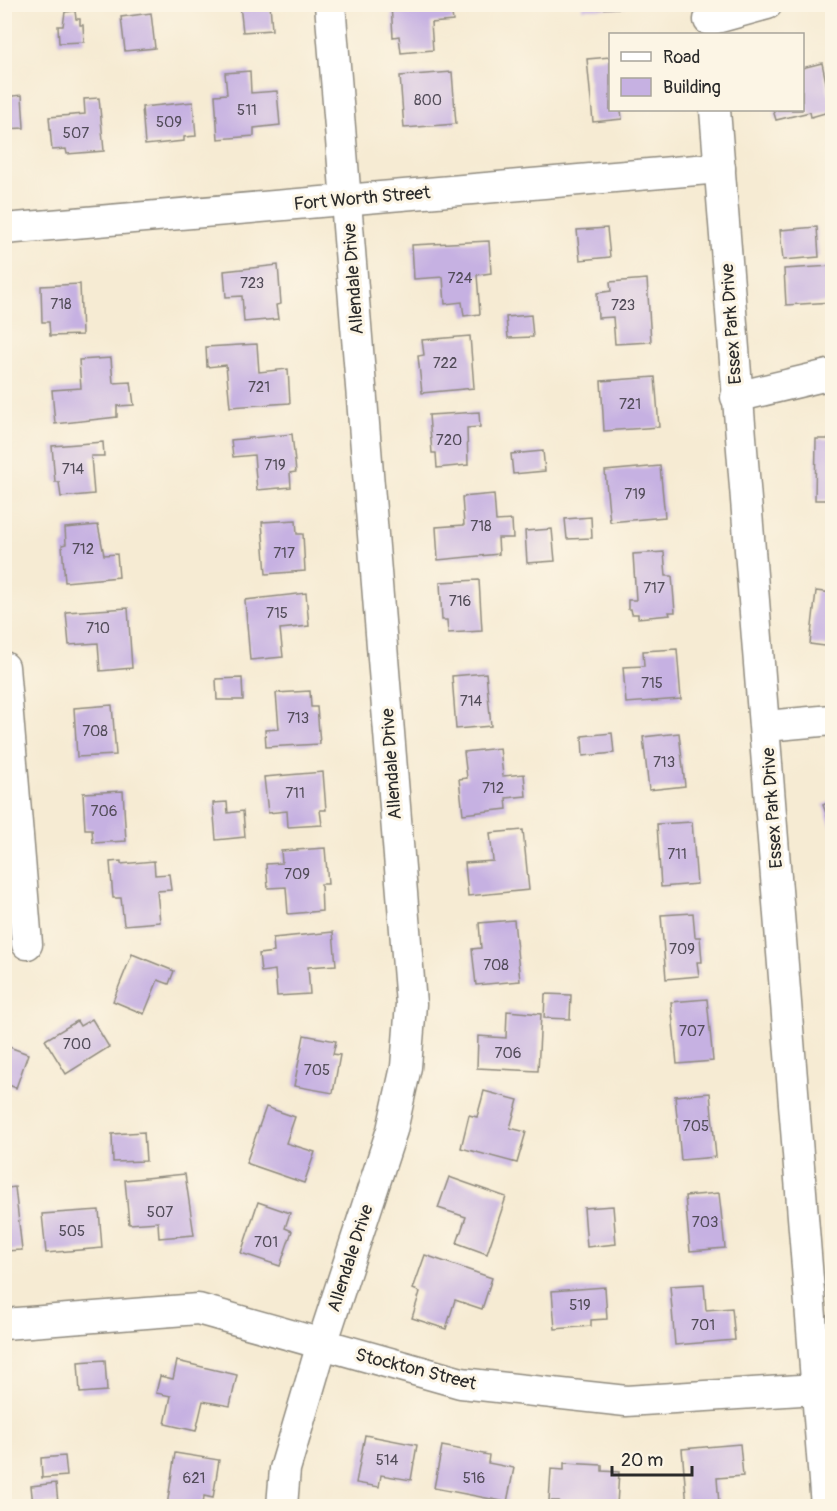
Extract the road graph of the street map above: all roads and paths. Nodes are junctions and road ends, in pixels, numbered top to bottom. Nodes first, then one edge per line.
1 (330, 4) edge
2 (767, 4) edge
3 (709, 20) edge
4 (715, 111) edge
5 (720, 168) junction
6 (347, 200) junction
7 (4, 229) edge
8 (832, 374) edge
9 (736, 397) junction
10 (4, 667) edge
11 (832, 720) edge
12 (766, 726) junction
13 (27, 944) dead end
14 (4, 1324) edge
15 (322, 1344) junction
16 (825, 1389) edge
17 (282, 1506) edge
18 (826, 1506) edge

1 - 6 street, Allendale Drive
2 - 3 street
4 - 5 street, Essex Park Drive
5 - 6 street, Fort Worth Street
5 - 9 street, Essex Park Drive
6 - 7 street, Fort Worth Street
6 - 15 street, Allendale Drive
8 - 9 street
9 - 12 street, Essex Park Drive
10 - 13 street
11 - 12 street
12 - 16 street, Essex Park Drive
14 - 15 street, Stockton Street
15 - 16 street, Stockton Street
15 - 17 street, Allendale Drive
16 - 18 street, Essex Park Drive

